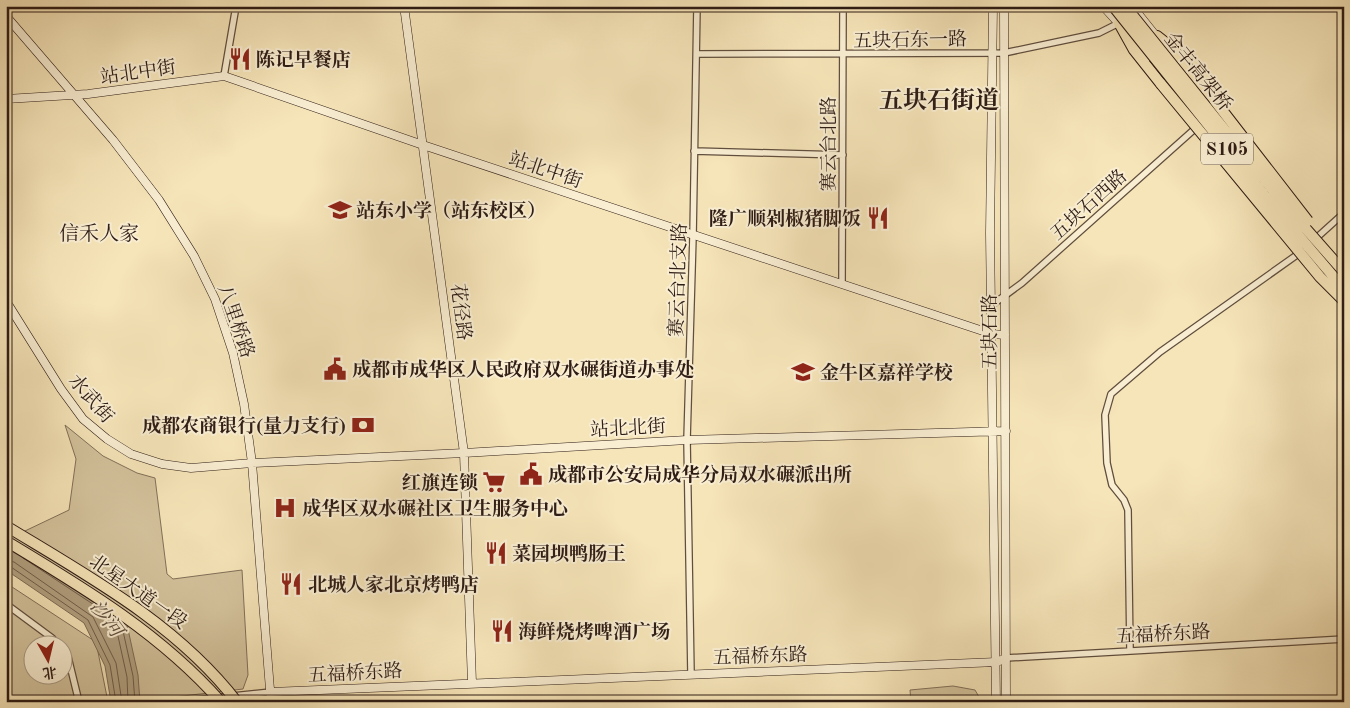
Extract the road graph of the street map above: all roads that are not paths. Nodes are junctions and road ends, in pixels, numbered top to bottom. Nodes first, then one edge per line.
1 (234, 6) edge
2 (404, 6) edge
3 (697, 6) edge
4 (843, 6) edge
5 (993, 6) edge
6 (1004, 6) edge
7 (1103, 6) edge
8 (1112, 6) edge
9 (1133, 7) edge
10 (6, 16) edge
11 (1119, 23) junction
12 (1157, 36) junction
13 (1004, 52) junction
14 (993, 53) junction
15 (697, 54) junction
16 (843, 54) junction
17 (224, 76) junction
18 (73, 96) junction
19 (6, 99) edge
20 (1202, 123) junction
21 (424, 145) junction
22 (694, 151) junction
23 (843, 154) junction
24 (1344, 213) edge
25 (693, 236) junction
26 (1316, 239) junction
27 (1304, 249) junction
28 (1344, 266) edge
29 (1344, 272) edge
30 (842, 283) junction
31 (1344, 291) edge
32 (1005, 296) junction
33 (6, 300) edge
34 (1344, 301) edge
35 (992, 305) junction
36 (992, 334) junction
37 (1005, 335) junction
38 (993, 431) junction
39 (1006, 431) junction
40 (687, 440) junction
41 (464, 453) junction
42 (252, 463) junction
43 (6, 526) edge
44 (6, 540) edge
45 (6, 604) edge
46 (49, 636) edge
47 (1344, 638) edge
48 (1130, 651) junction
49 (997, 658) junction
50 (1006, 658) junction
51 (72, 673) edge
52 (691, 674) junction
53 (472, 683) junction
54 (270, 692) junction
55 (79, 702) edge
56 (176, 702) edge
57 (221, 702) edge
58 (237, 702) edge
59 (271, 702) edge
60 (996, 702) edge
61 (1006, 702) edge

1 - 17 street
2 - 21 street, 花径路
3 - 15 street, 赛云台北支路
4 - 16 street, 赛云台北路
5 - 14 street, 五块石路
6 - 13 street, 五块石路
7 - 11 street
8 - 31 highway, 金丰高架桥 / S105, bridge
9 - 11 street, 五块石东一路
9 - 12 street
9 - 29 highway, 金丰高架桥 / S105, bridge
10 - 18 street, 八里桥路
11 - 13 street, 五块石东一路
11 - 20 street
11 - 34 highway, bridge
12 - 26 street
12 - 28 highway, bridge
13 - 14 street, 五块石东一路
13 - 32 street, 五块石路
14 - 16 street, 五块石东一路
14 - 35 street, 五块石路
15 - 16 street, 五块石东一路
15 - 22 street, 赛云台北支路
16 - 23 street, 赛云台北路
17 - 18 street, 站北中街
17 - 21 street, 站北中街
18 - 19 street, 站北中街
18 - 42 street, 八里桥路
20 - 27 street
20 - 32 street, 五块石西路
21 - 25 street, 站北中街
21 - 41 street, 花径路
22 - 23 street
22 - 25 street, 赛云台北支路
23 - 30 street, 赛云台北路
24 - 26 street
25 - 30 street, 站北中街
25 - 40 street, 赛云台北支路
26 - 27 street
26 - 28 street
27 - 31 street
27 - 48 street
30 - 36 street, 站北中街
32 - 35 street, 五块石西路
32 - 37 street, 五块石路
33 - 42 street, 水武街
35 - 36 street, 五块石路
36 - 37 street, 站北中街
36 - 38 street, 五块石路
37 - 39 street, 五块石路
38 - 39 street, 站北北街
38 - 40 street, 站北北街
38 - 49 street, 五块石路
39 - 50 street, 五块石路
40 - 41 street, 站北北街
40 - 52 street, 赛云台北支路
41 - 42 street, 站北北街
41 - 53 street, 花径路
42 - 54 street, 八里桥路
43 - 58 highway, 北星大道一段, bridge
44 - 57 highway, 北星大道一段, bridge
45 - 46 street
47 - 48 street, 五福桥东路
48 - 50 street, 五福桥东路
49 - 50 street, 五福桥东路
49 - 52 street, 五福桥东路
49 - 60 street, 五块石路
50 - 61 street, 五块石路
51 - 55 street
52 - 53 street, 五福桥东路
53 - 54 street, 五福桥东路
54 - 56 street, 五福桥东路
54 - 59 street, 八里桥路

